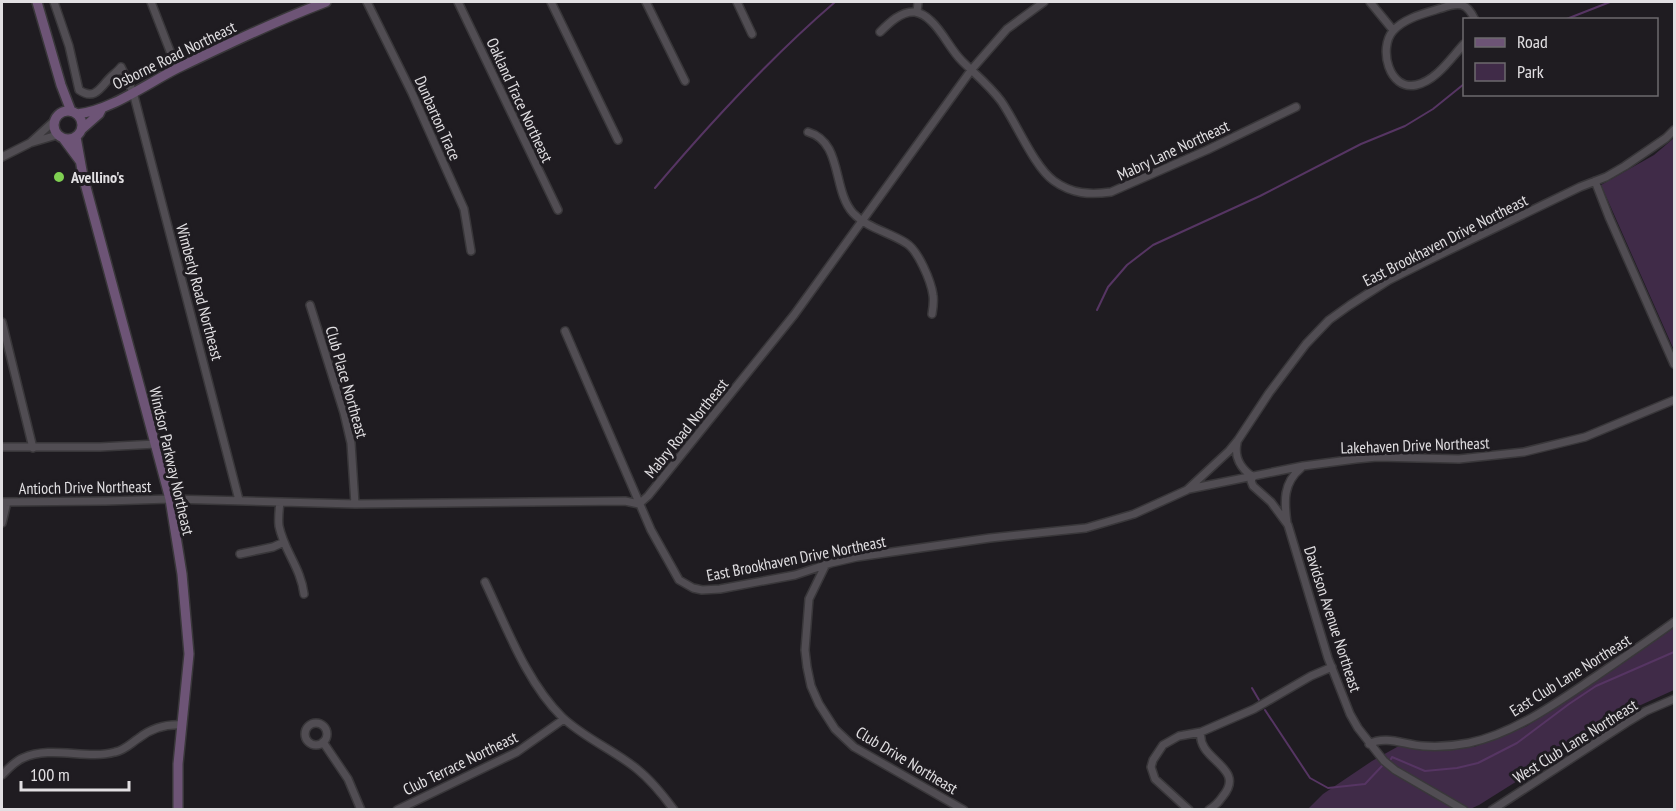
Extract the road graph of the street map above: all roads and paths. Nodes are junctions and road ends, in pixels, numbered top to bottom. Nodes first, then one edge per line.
1 (37, 2) edge
2 (54, 2) edge
3 (151, 2) edge
4 (326, 2) edge
5 (367, 2) edge
6 (458, 2) edge
7 (551, 2) edge
8 (646, 2) edge
9 (736, 2) edge
10 (1044, 2) edge
11 (1370, 2) edge
12 (918, 3) dead end
13 (1033, 5) edge
14 (917, 12) junction
15 (1474, 18) edge
16 (1394, 30) junction
17 (880, 32) dead end
18 (752, 34) dead end
19 (1463, 45) edge
20 (177, 69) junction
21 (972, 69) junction
22 (685, 81) dead end
23 (61, 85) junction
24 (133, 92) junction
25 (1296, 107) dead end
26 (102, 108) junction
27 (74, 112) junction
28 (57, 117) junction
29 (1674, 130) edge
30 (808, 132) dead end
31 (79, 133) junction
32 (60, 137) junction
33 (618, 140) dead end
34 (30, 143) junction
35 (2, 157) edge
36 (80, 161) junction
37 (1595, 181) junction
38 (558, 210) dead end
39 (863, 221) junction
40 (471, 250) dead end
41 (310, 304) dead end
42 (932, 314) dead end
43 (2, 322) edge
44 (565, 330) dead end
45 (1674, 364) edge
46 (1674, 400) edge
47 (1238, 440) junction
48 (156, 444) junction
49 (2, 447) edge
50 (33, 448) junction
51 (1303, 466) junction
52 (1252, 477) junction
53 (1238, 480) junction
54 (1253, 486) junction
55 (1187, 490) junction
56 (170, 498) junction
57 (238, 500) junction
58 (637, 501) junction
59 (4, 502) edge
60 (280, 502) junction
61 (355, 504) junction
62 (2, 523) edge
63 (1288, 525) junction
64 (284, 542) junction
65 (240, 554) dead end
66 (826, 564) junction
67 (485, 582) dead end
68 (304, 594) dead end
69 (1674, 622) edge
70 (1332, 667) junction
71 (1674, 699) edge
72 (564, 719) junction
73 (182, 725) junction
74 (1201, 732) junction
75 (322, 742) dead end
76 (1369, 744) junction
77 (2, 775) edge
78 (178, 810) edge
79 (361, 810) edge
80 (397, 810) edge
81 (674, 810) edge
82 (964, 810) edge
83 (1189, 810) edge
84 (1209, 810) edge
85 (1464, 810) edge
86 (1492, 810) edge

1 - 23 street
2 - 24 street, Wimberly Road Northeast
3 - 20 street
4 - 20 street, Osborne Road Northeast
5 - 40 street, Dunbarton Trace
6 - 38 street, Oakland Trace Northeast
7 - 33 street
8 - 22 street
9 - 18 street
10 - 13 street, Mabry Road Northeast
11 - 16 street
12 - 14 street
13 - 21 street, Mabry Road Northeast
14 - 17 street
14 - 21 street, Mabry Lane Northeast
15 - 16 street
16 - 19 street
20 - 24 street, Osborne Road Northeast
21 - 25 street, Mabry Lane Northeast
21 - 39 street, Mabry Road Northeast
23 - 27 street
23 - 28 street
24 - 26 street, Osborne Road Northeast
24 - 57 street, Wimberly Road Northeast
26 - 27 street, Osborne Road Northeast
26 - 31 street, Osborne Road Northeast
27 - 28 street
27 - 31 street
28 - 32 street
28 - 34 street
29 - 37 street, East Brookhaven Drive Northeast
30 - 39 street
31 - 32 street
31 - 36 street, Windsor Parkway Northeast
32 - 34 street
32 - 36 street, Windsor Parkway Northeast
34 - 35 street
36 - 48 street, Windsor Parkway Northeast
37 - 45 street
37 - 47 street, East Brookhaven Drive Northeast
39 - 42 street
39 - 58 street, Mabry Road Northeast
41 - 61 street, Club Place Northeast
43 - 50 street
44 - 58 street, East Brookhaven Drive Northeast
46 - 51 street, Lakehaven Drive Northeast
47 - 52 street
47 - 55 street, East Brookhaven Drive Northeast
48 - 50 street
48 - 56 street, Windsor Parkway Northeast
49 - 50 street
51 - 52 street, Lakehaven Drive Northeast
51 - 63 street, Davidson Avenue Northeast
52 - 53 street, Lakehaven Drive Northeast
52 - 54 street
53 - 54 street, Davidson Avenue Northeast
53 - 55 street, Lakehaven Drive Northeast
54 - 63 street, Davidson Avenue Northeast
55 - 66 street, East Brookhaven Drive Northeast
56 - 57 street
56 - 59 street, Antioch Drive Northeast
56 - 73 street, Windsor Parkway Northeast
57 - 60 street
58 - 61 street
58 - 66 street, East Brookhaven Drive Northeast
59 - 62 street
60 - 61 street
60 - 64 street
63 - 70 street, Davidson Avenue Northeast
64 - 65 street
64 - 68 street
66 - 82 street, Club Drive Northeast
67 - 72 street
69 - 76 street, East Club Lane Northeast
70 - 74 street
70 - 76 street, Davidson Avenue Northeast
71 - 86 street, West Club Lane Northeast
72 - 80 street, Club Terrace Northeast
72 - 81 street
73 - 77 street
73 - 78 street, Windsor Parkway Northeast
74 - 83 street
74 - 84 street
75 - 79 street
76 - 85 street, Davidson Avenue Northeast

